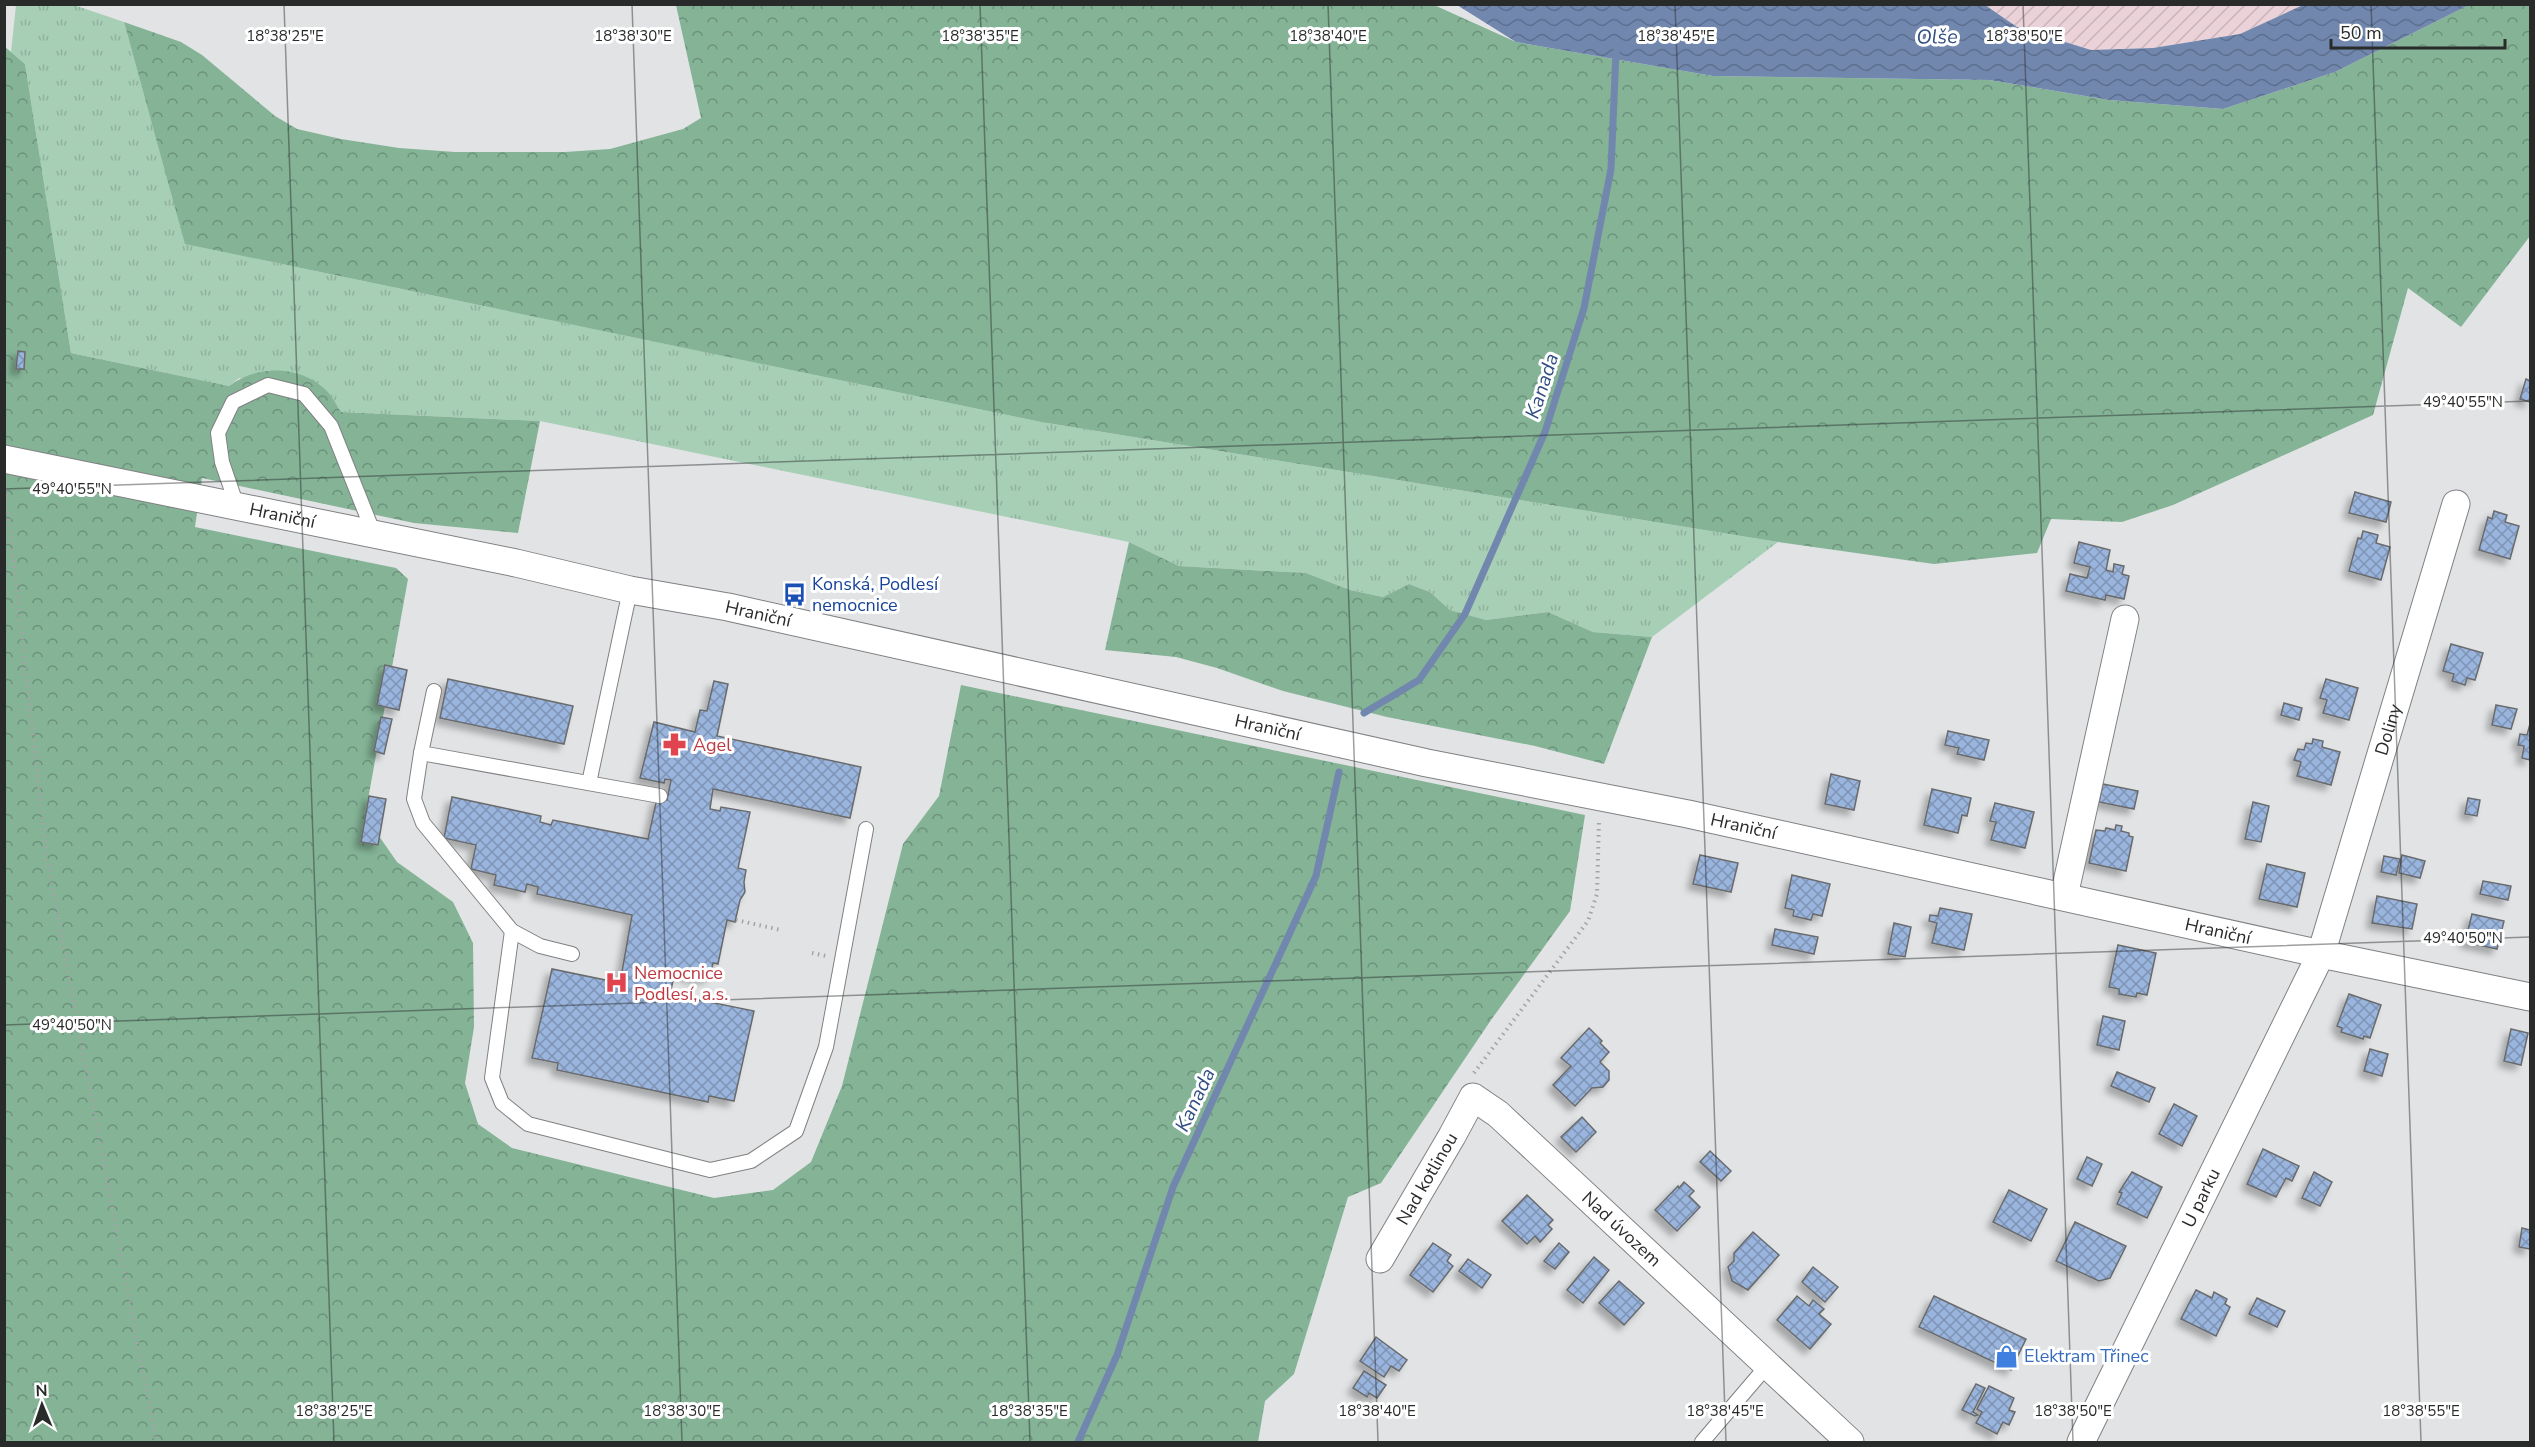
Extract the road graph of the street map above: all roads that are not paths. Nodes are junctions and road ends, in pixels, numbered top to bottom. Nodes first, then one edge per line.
1 (4, 459) edge
2 (2456, 504) dead end
3 (237, 507) junction
4 (374, 534) junction
5 (630, 590) junction
6 (2125, 619) dead end
7 (434, 691) dead end
8 (421, 753) junction
9 (589, 783) junction
10 (660, 796) dead end
11 (866, 829) dead end
12 (2064, 896) junction
13 (512, 931) junction
14 (572, 954) dead end
15 (2321, 954) junction
16 (2530, 997) edge
17 (1473, 1097) joint
18 (1380, 1259) dead end
19 (1766, 1367) junction
20 (1702, 1443) edge
21 (1850, 1443) edge
22 (2081, 1443) edge

1 - 3 street, Hraniční
2 - 15 street, Doliny
3 - 4 street, Hraniční
3 - 4 lane
4 - 5 street, Hraniční
5 - 9 lane
5 - 12 street, Hraniční
6 - 12 street
7 - 8 lane
8 - 9 lane
8 - 13 lane
9 - 10 lane
11 - 13 lane
12 - 15 street, Hraniční
13 - 14 lane
15 - 16 street, Hraniční
15 - 22 street, U parku
17 - 18 street, Nad kotlinou
17 - 19 street, Nad úvozem
19 - 20 lane
19 - 21 street, Nad úvozem

